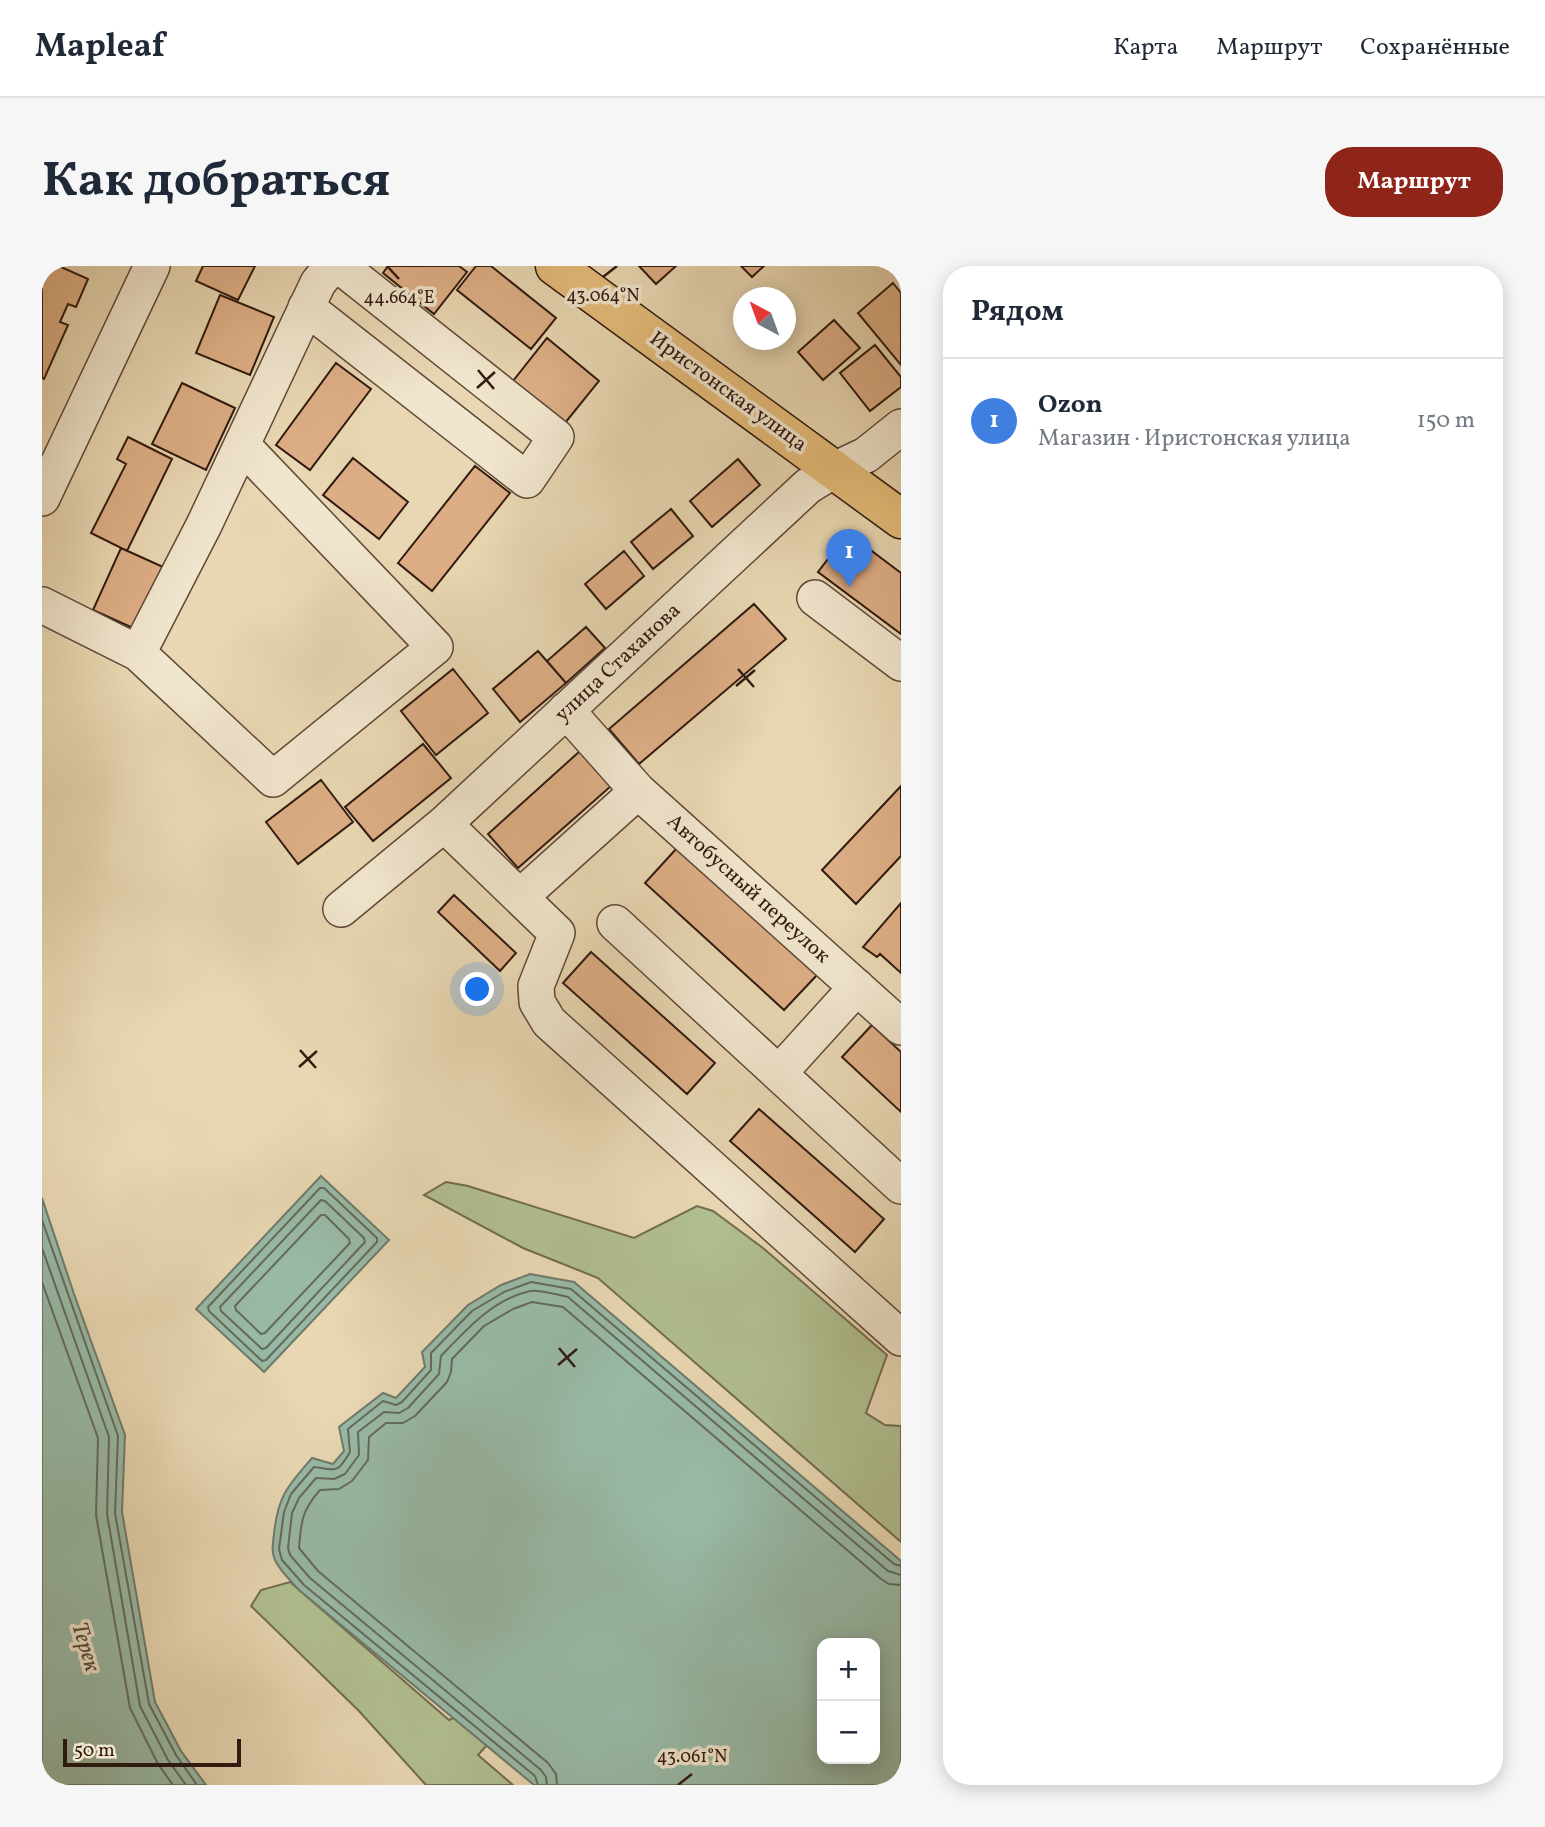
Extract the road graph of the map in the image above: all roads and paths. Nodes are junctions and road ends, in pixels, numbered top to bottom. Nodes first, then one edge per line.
1 (152, 266) edge
2 (332, 266) edge
3 (340, 266) edge
4 (567, 269) edge
5 (306, 307) junction
6 (901, 427) edge
7 (242, 445) junction
8 (834, 470) junction
9 (42, 498) edge
10 (901, 519) edge
11 (815, 598) dead end
12 (42, 605) edge
13 (138, 653) junction
14 (901, 663) edge
15 (566, 710) junction
16 (638, 791) junction
17 (444, 824) junction
18 (520, 897) junction
19 (341, 909) dead end
20 (615, 923) dead end
21 (857, 987) junction
22 (901, 1027) edge
23 (779, 1073) junction
24 (901, 1186) edge
25 (901, 1338) edge

1 - 9 street
2 - 5 street
3 - 5 street
4 - 8 main road, Иристонская улица
5 - 7 street
6 - 8 street, улица Стаханова
7 - 13 street
7 - 13 street
8 - 10 main road, Иристонская улица
8 - 15 street, улица Стаханова
11 - 14 street
12 - 13 street
15 - 16 street, Автобусный переулок
15 - 17 street, улица Стаханова
16 - 18 street
16 - 21 street, Автобусный переулок
17 - 18 street
17 - 19 street, улица Стаханова
18 - 25 street
20 - 23 street
21 - 22 street, Автобусный переулок
21 - 23 street
23 - 24 street

